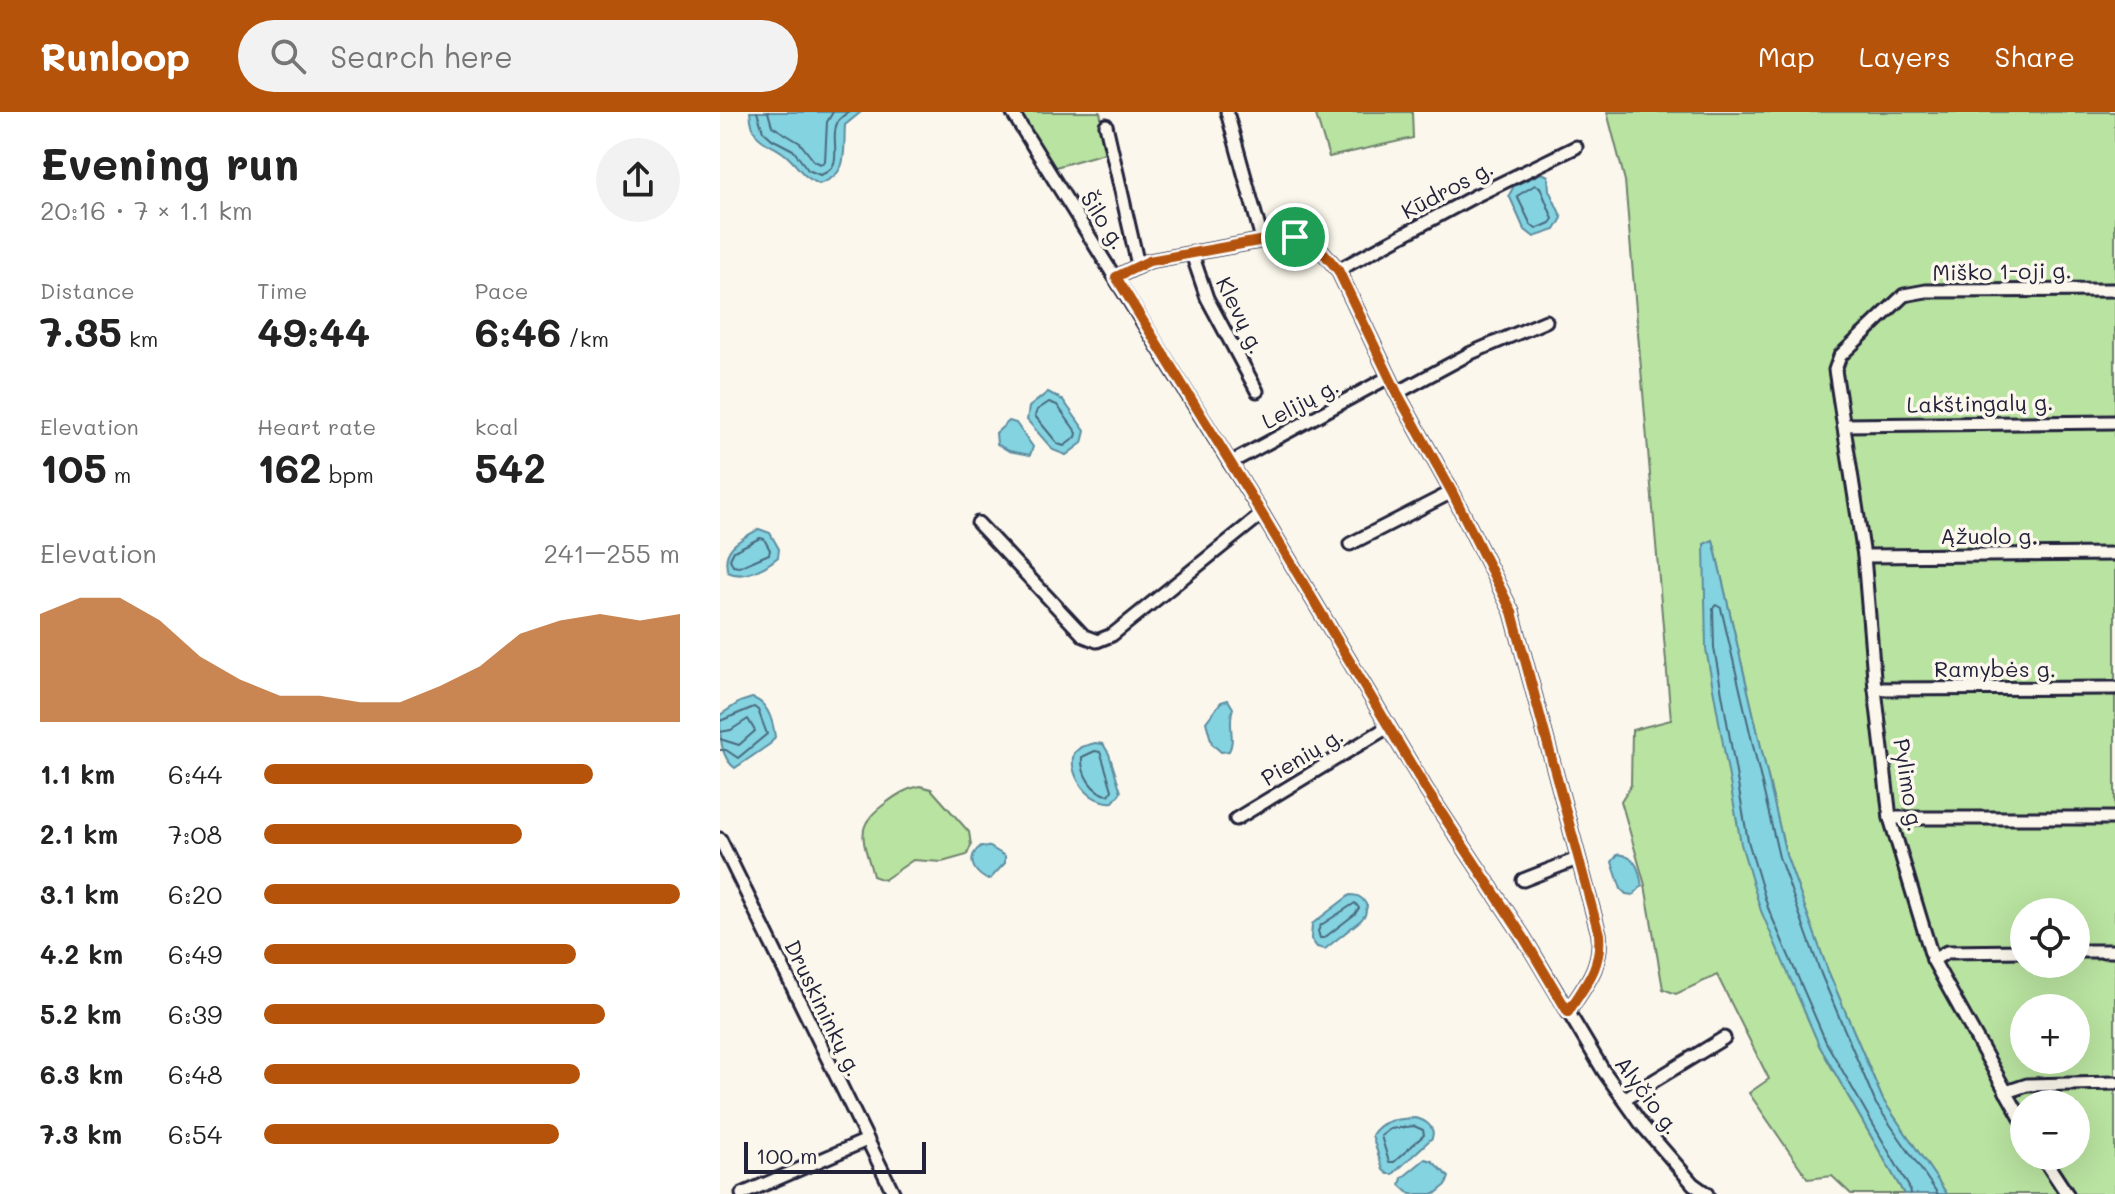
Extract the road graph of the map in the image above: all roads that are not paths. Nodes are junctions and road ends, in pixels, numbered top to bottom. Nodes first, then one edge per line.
1 (1012, 112) edge
2 (1227, 112) edge
3 (1106, 125) dead end
4 (1576, 147) dead end
5 (1262, 239) junction
6 (1192, 254) junction
7 (1138, 265) junction
8 (1338, 270) junction
9 (1116, 277) junction
10 (2115, 290) edge
11 (1546, 321) dead end
12 (1389, 377) junction
13 (1257, 391) dead end
14 (1397, 393) junction
15 (2115, 422) edge
16 (1844, 425) junction
17 (1230, 463) junction
18 (1452, 492) junction
19 (1262, 514) junction
20 (978, 523) dead end
21 (1350, 544) dead end
22 (2115, 554) edge
23 (1864, 556) junction
24 (2115, 688) edge
25 (1875, 689) junction
26 (1388, 727) junction
27 (1890, 818) junction
28 (2115, 818) edge
29 (1236, 819) dead end
30 (720, 839) edge
31 (1577, 859) junction
32 (1523, 880) dead end
33 (2010, 951) edge
34 (2090, 951) edge
35 (2115, 951) edge
36 (1933, 960) junction
37 (1568, 1012) junction
38 (1724, 1038) dead end
39 (2115, 1083) edge
40 (2006, 1092) junction
41 (1624, 1099) junction
42 (2010, 1099) edge
43 (867, 1140) junction
44 (2051, 1170) edge
45 (742, 1194) edge
46 (894, 1194) edge
47 (1707, 1194) edge
48 (2067, 1194) edge

1 - 9 street, Šilo g.
2 - 5 street
3 - 7 street
4 - 8 street, Kūdros g.
5 - 6 street
5 - 8 street
6 - 7 street
6 - 13 street, Klevų g.
7 - 9 street
8 - 12 street
9 - 17 street, Šilo g.
10 - 16 street, Miško 1-oji g.
11 - 14 street
12 - 14 street
12 - 17 street, Lelijų g.
14 - 18 street
15 - 16 street, Lakštingalų g.
16 - 23 street, Pylimo g.
17 - 19 street, Šilo g.
18 - 21 street
18 - 31 street
19 - 20 street
19 - 26 street, Šilo g.
22 - 23 street, Ąžuolo g.
23 - 25 street, Pylimo g.
24 - 25 street, Ramybės g.
25 - 27 street, Pylimo g.
26 - 29 street, Pienių g.
26 - 37 street, Šilo g.
27 - 28 street
27 - 36 street, Pylimo g.
30 - 43 street, Druskininkų g.
31 - 32 street
31 - 37 street
33 - 36 street
34 - 35 street
36 - 40 street, Pylimo g.
37 - 41 street, Alyčio g.
38 - 41 street
39 - 40 street
40 - 42 street, Pylimo g.
41 - 47 street, Alyčio g.
43 - 45 street
43 - 46 street, Druskininkų g.
44 - 48 street

